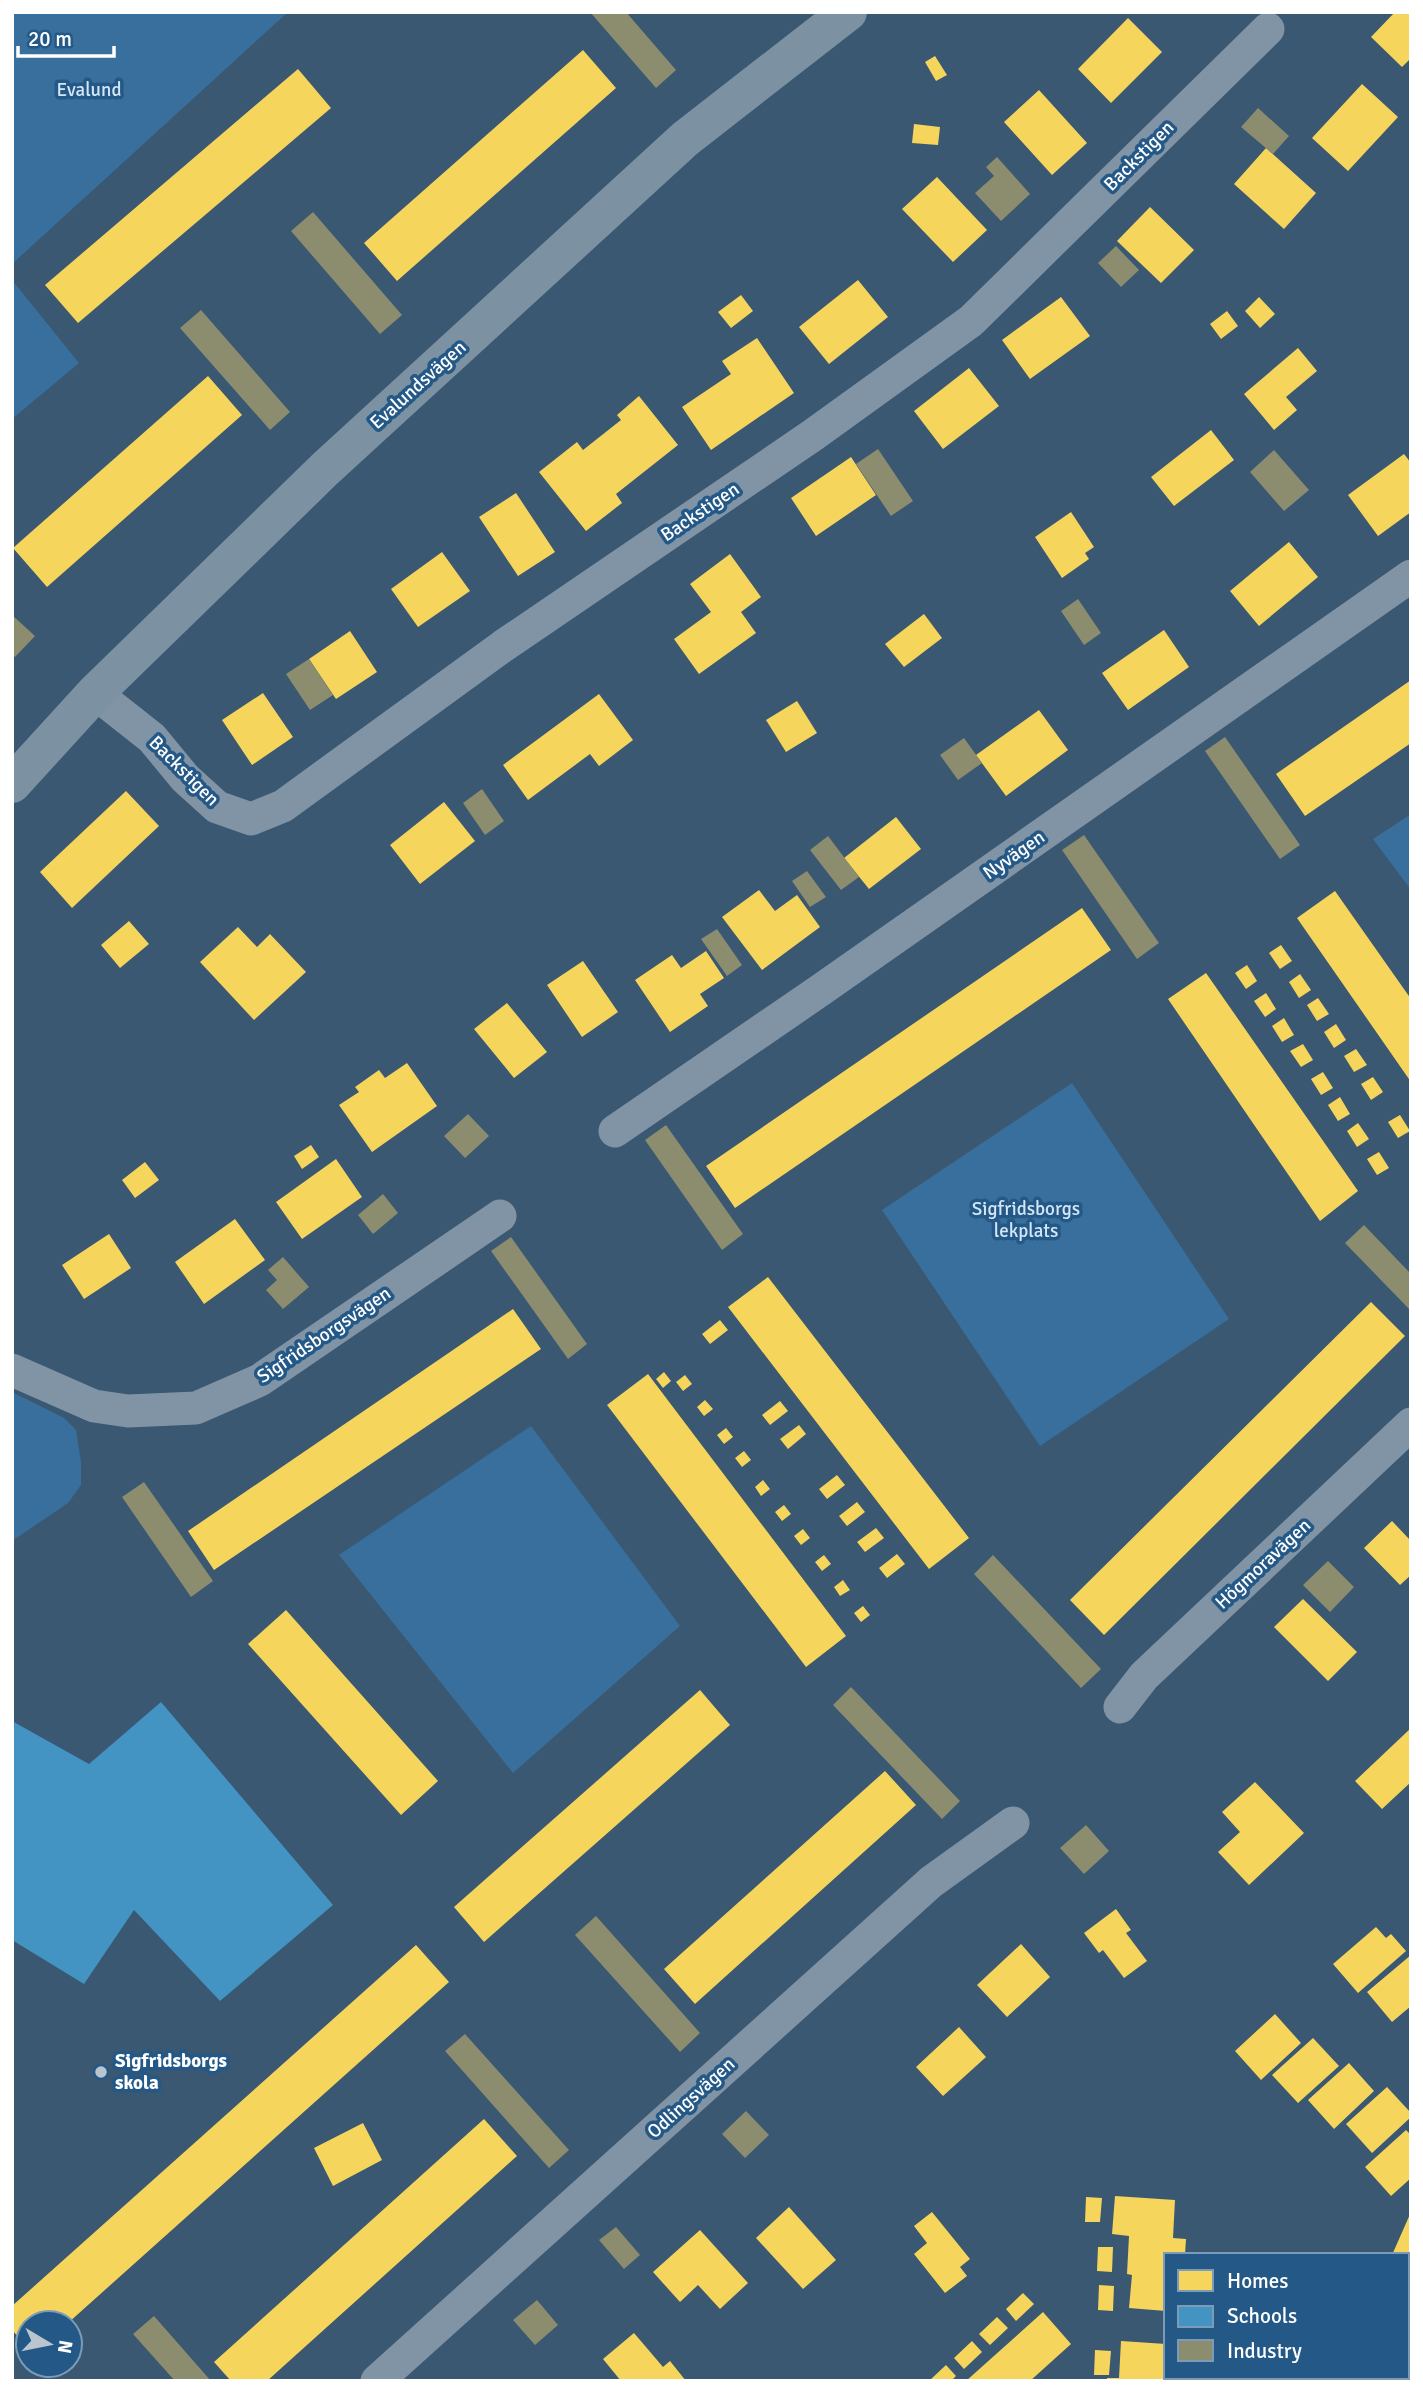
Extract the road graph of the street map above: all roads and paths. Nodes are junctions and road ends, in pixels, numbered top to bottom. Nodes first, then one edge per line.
1 (848, 12) edge
2 (1268, 29) dead end
3 (1411, 576) edge
4 (95, 693) junction
5 (12, 784) edge
6 (615, 1131) dead end
7 (500, 1216) dead end
8 (12, 1370) edge
9 (1411, 1424) edge
10 (1120, 1707) dead end
11 (1013, 1823) dead end
12 (377, 2381) edge

1 - 4 street, Evalundsvägen
2 - 4 street, Backstigen
3 - 6 street, Nyvägen
4 - 5 street, Evalundsvägen
7 - 8 street, Sigfridsborgsvägen
9 - 10 street, Högmoravägen
11 - 12 street, Odlingsvägen

